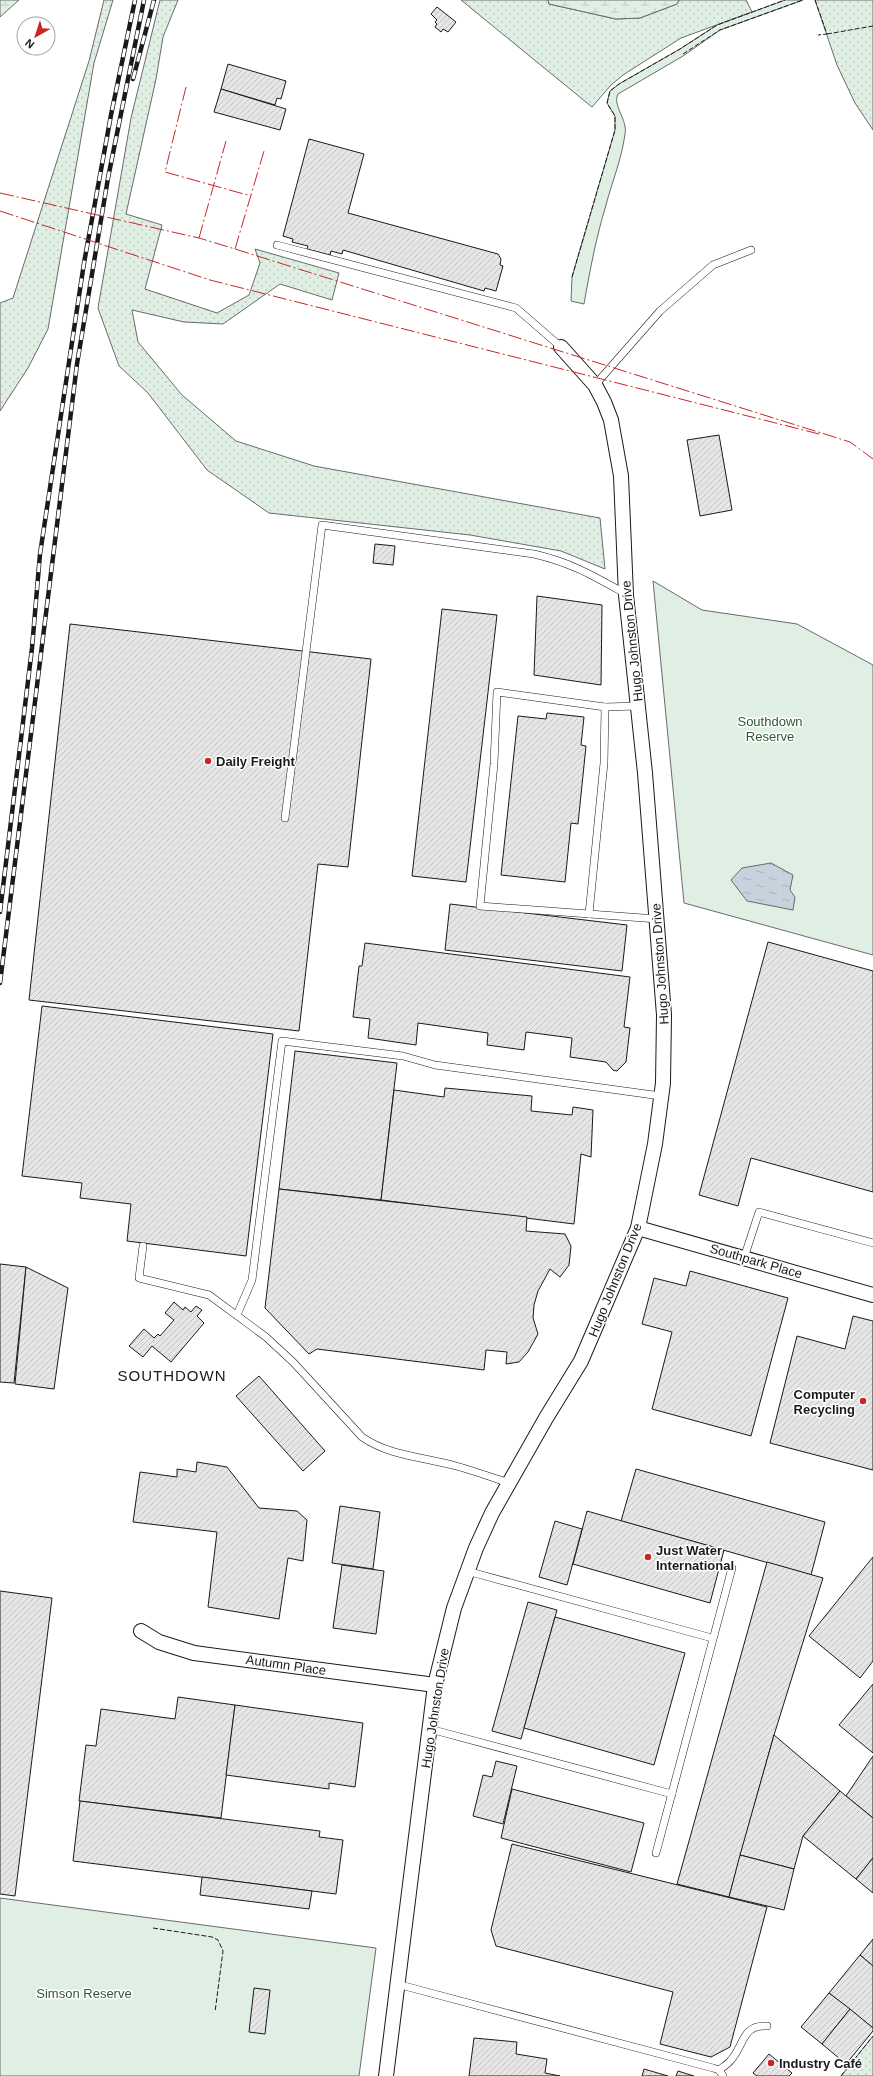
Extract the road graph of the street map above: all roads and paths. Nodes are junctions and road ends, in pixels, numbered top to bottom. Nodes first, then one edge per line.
1 (277, 245) dead end
2 (751, 250) dead end
3 (561, 347) joint
4 (595, 385) junction
5 (626, 594) junction
6 (638, 706) junction
7 (605, 707) junction
8 (285, 818) dead end
9 (589, 914) junction
10 (657, 919) junction
11 (661, 1096) junction
12 (638, 1228) junction
13 (873, 1243) edge
14 (143, 1246) dead end
15 (744, 1258) junction
16 (873, 1295) edge
17 (237, 1315) junction
18 (509, 1483) junction
19 (732, 1568) dead end
20 (467, 1571) junction
21 (141, 1631) dead end
22 (712, 1638) junction
23 (435, 1685) junction
24 (430, 1729) junction
25 (672, 1794) junction
26 (656, 1853) dead end
27 (398, 1984) junction
28 (767, 2026) dead end
29 (721, 2073) edge
30 (386, 2076) edge

1 - 3 lane
2 - 4 lane
3 - 4 street, Hugo Johnston Drive
4 - 5 street, Hugo Johnston Drive
5 - 6 street, Hugo Johnston Drive
5 - 8 lane
6 - 7 lane
6 - 10 street, Hugo Johnston Drive
7 - 9 lane
7 - 9 lane
9 - 10 lane
10 - 11 street, Hugo Johnston Drive
11 - 12 street, Hugo Johnston Drive
11 - 17 lane
12 - 15 street, Southpark Place
12 - 18 street, Hugo Johnston Drive
13 - 15 lane
14 - 17 lane
15 - 16 street, Southpark Place
17 - 18 lane
18 - 20 street, Hugo Johnston Drive
19 - 22 lane
20 - 22 lane
20 - 23 street, Hugo Johnston Drive
21 - 23 street, Autumn Place
22 - 25 lane
23 - 24 street, Hugo Johnston Drive
24 - 25 lane
24 - 27 street, Hugo Johnston Drive
25 - 26 lane
27 - 29 lane
27 - 30 street, Hugo Johnston Drive
28 - 29 lane

